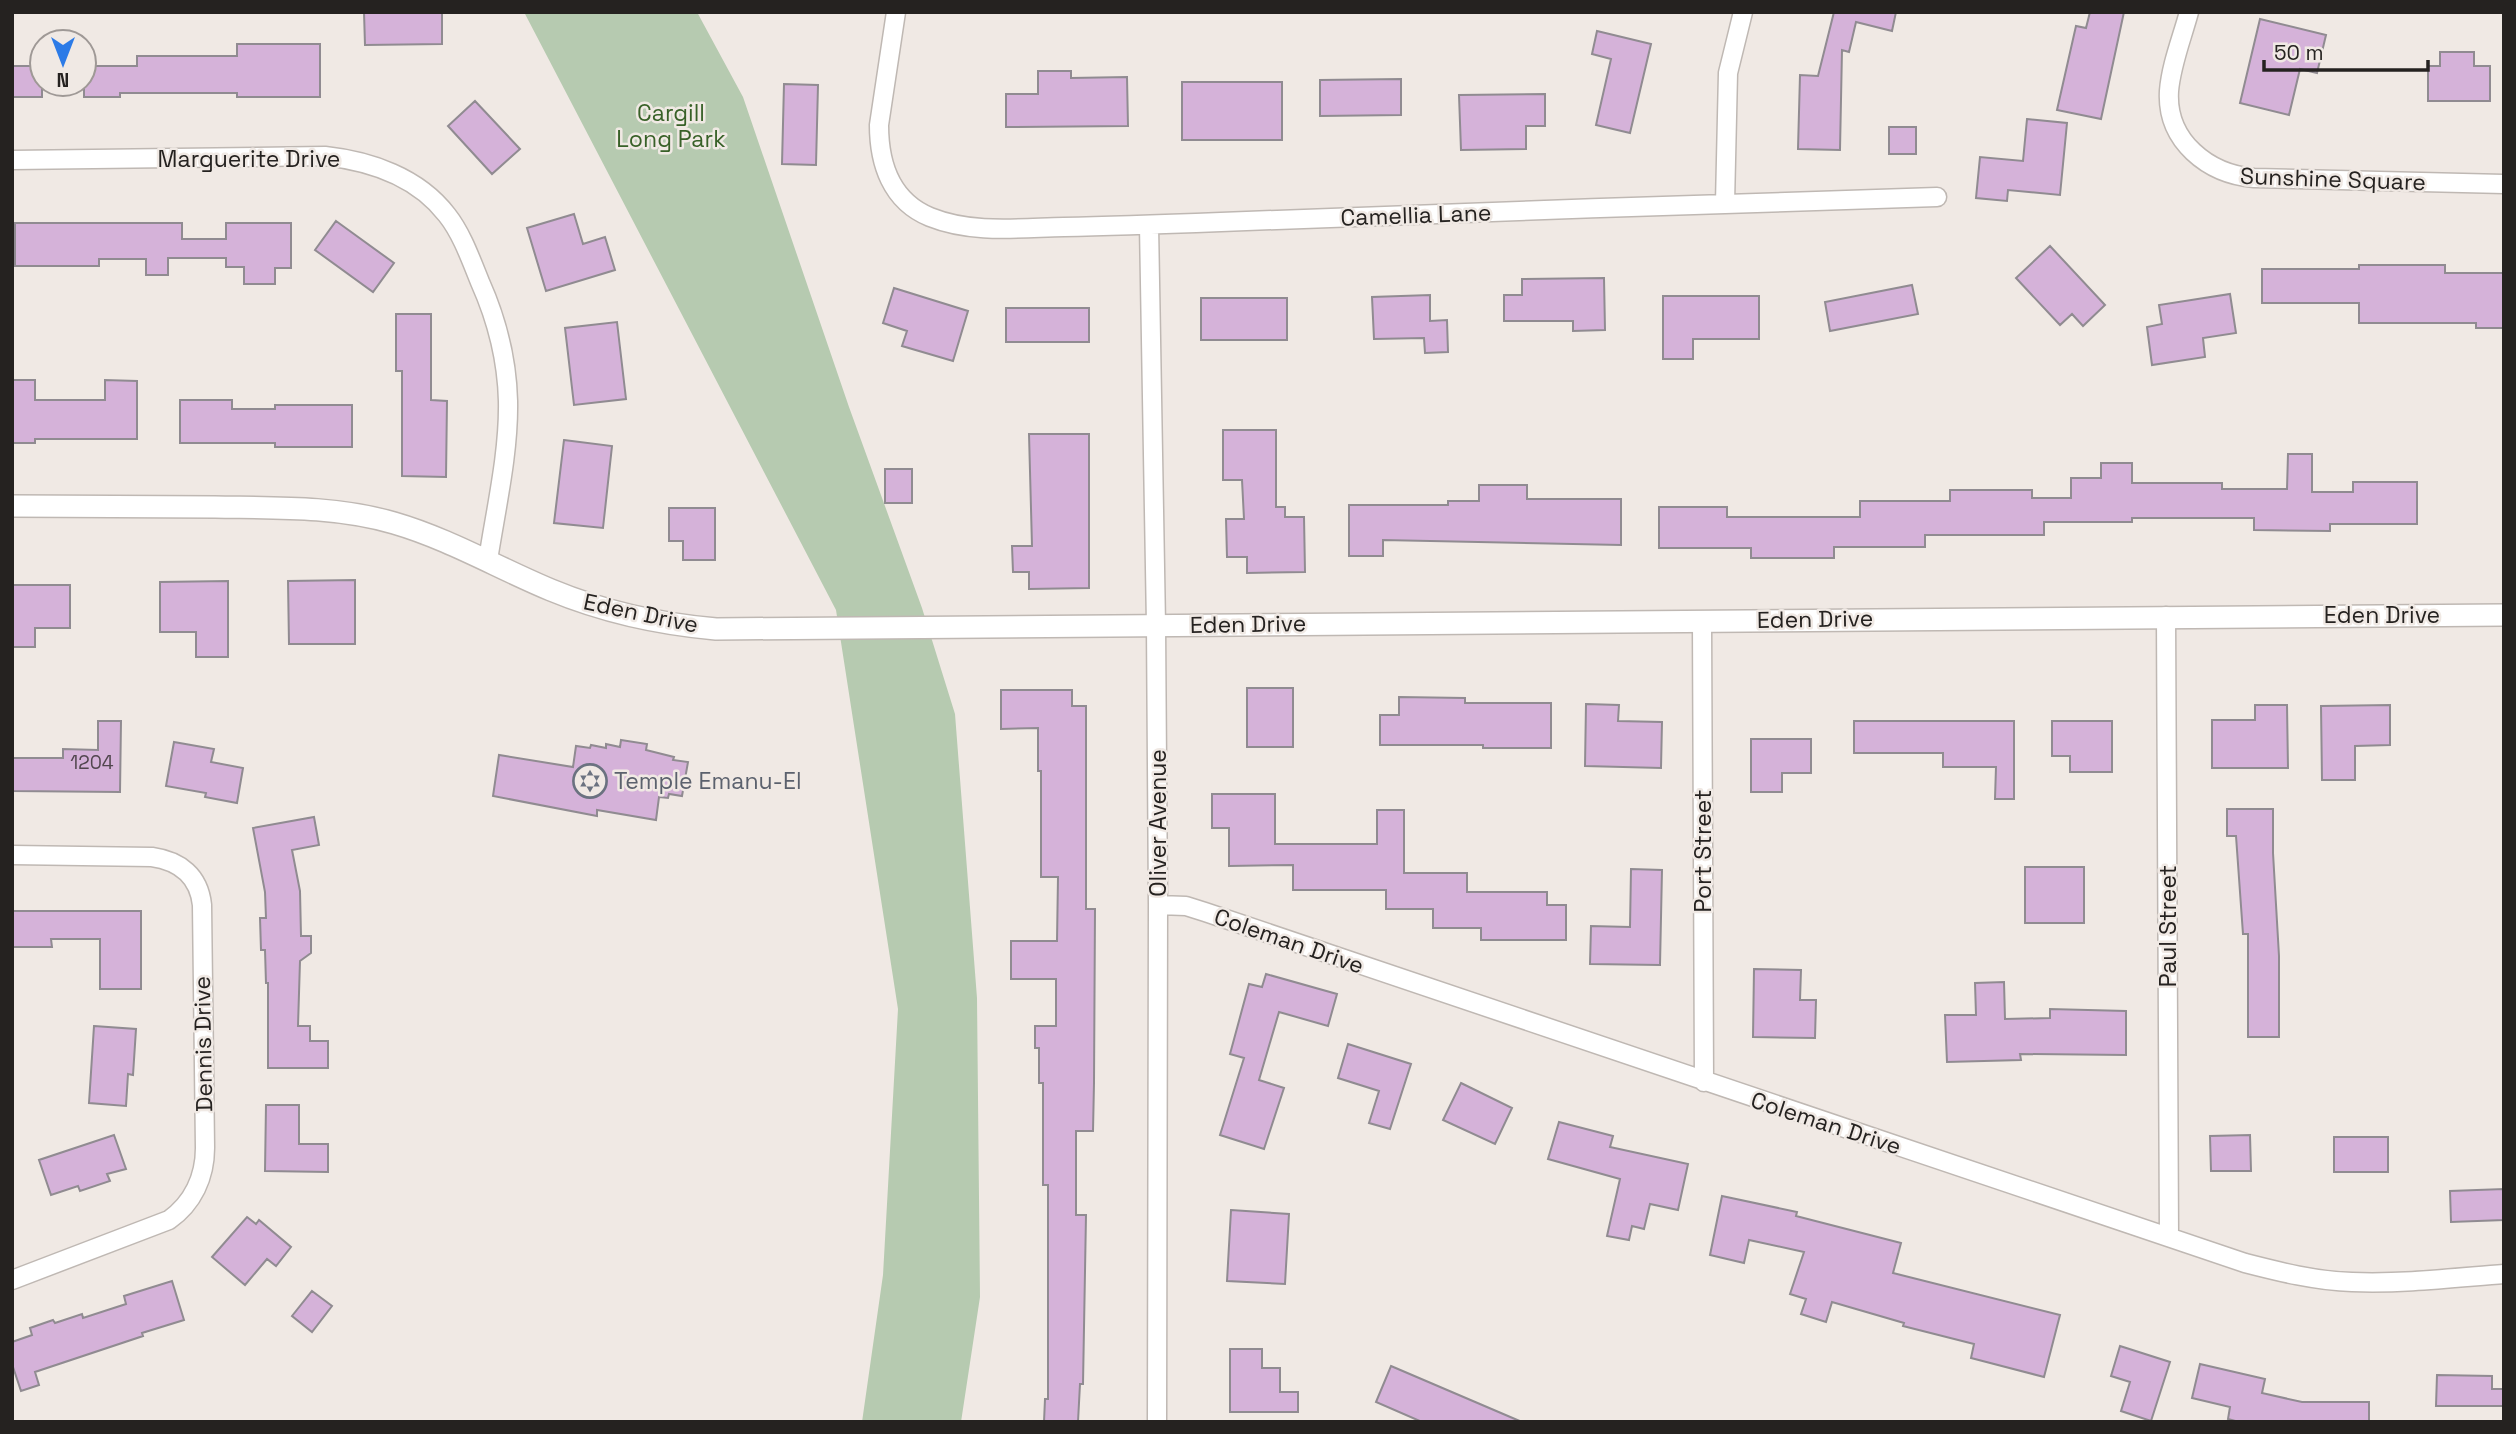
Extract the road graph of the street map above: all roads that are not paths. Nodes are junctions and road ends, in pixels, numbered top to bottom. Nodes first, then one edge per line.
1 (896, 12) edge
2 (1743, 12) edge
3 (2189, 12) edge
4 (12, 160) edge
5 (2504, 184) edge
6 (1937, 197) dead end
7 (1726, 203) junction
8 (1149, 225) junction
9 (12, 506) edge
10 (488, 560) junction
11 (2504, 615) edge
12 (2166, 616) junction
13 (1702, 621) junction
14 (1156, 625) junction
15 (12, 856) edge
16 (1158, 905) junction
17 (1704, 1082) junction
18 (2169, 1237) junction
19 (2504, 1274) edge
20 (12, 1280) edge
21 (1157, 1422) edge

1 - 8 street, Camellia Lane
2 - 7 street
3 - 5 street, Sunshine Square
4 - 10 street, Marguerite Drive
6 - 7 street, Camellia Lane
7 - 8 street, Camellia Lane
8 - 14 street, Oliver Avenue
9 - 10 street, Eden Drive
10 - 14 street, Eden Drive
11 - 12 street, Eden Drive
12 - 13 street, Eden Drive
12 - 18 street, Paul Street
13 - 14 street, Eden Drive
13 - 17 street, Port Street
14 - 16 street, Oliver Avenue
15 - 20 street, Dennis Drive
16 - 17 street, Coleman Drive
16 - 21 street, Oliver Avenue
17 - 18 street, Coleman Drive
18 - 19 street, Coleman Drive

